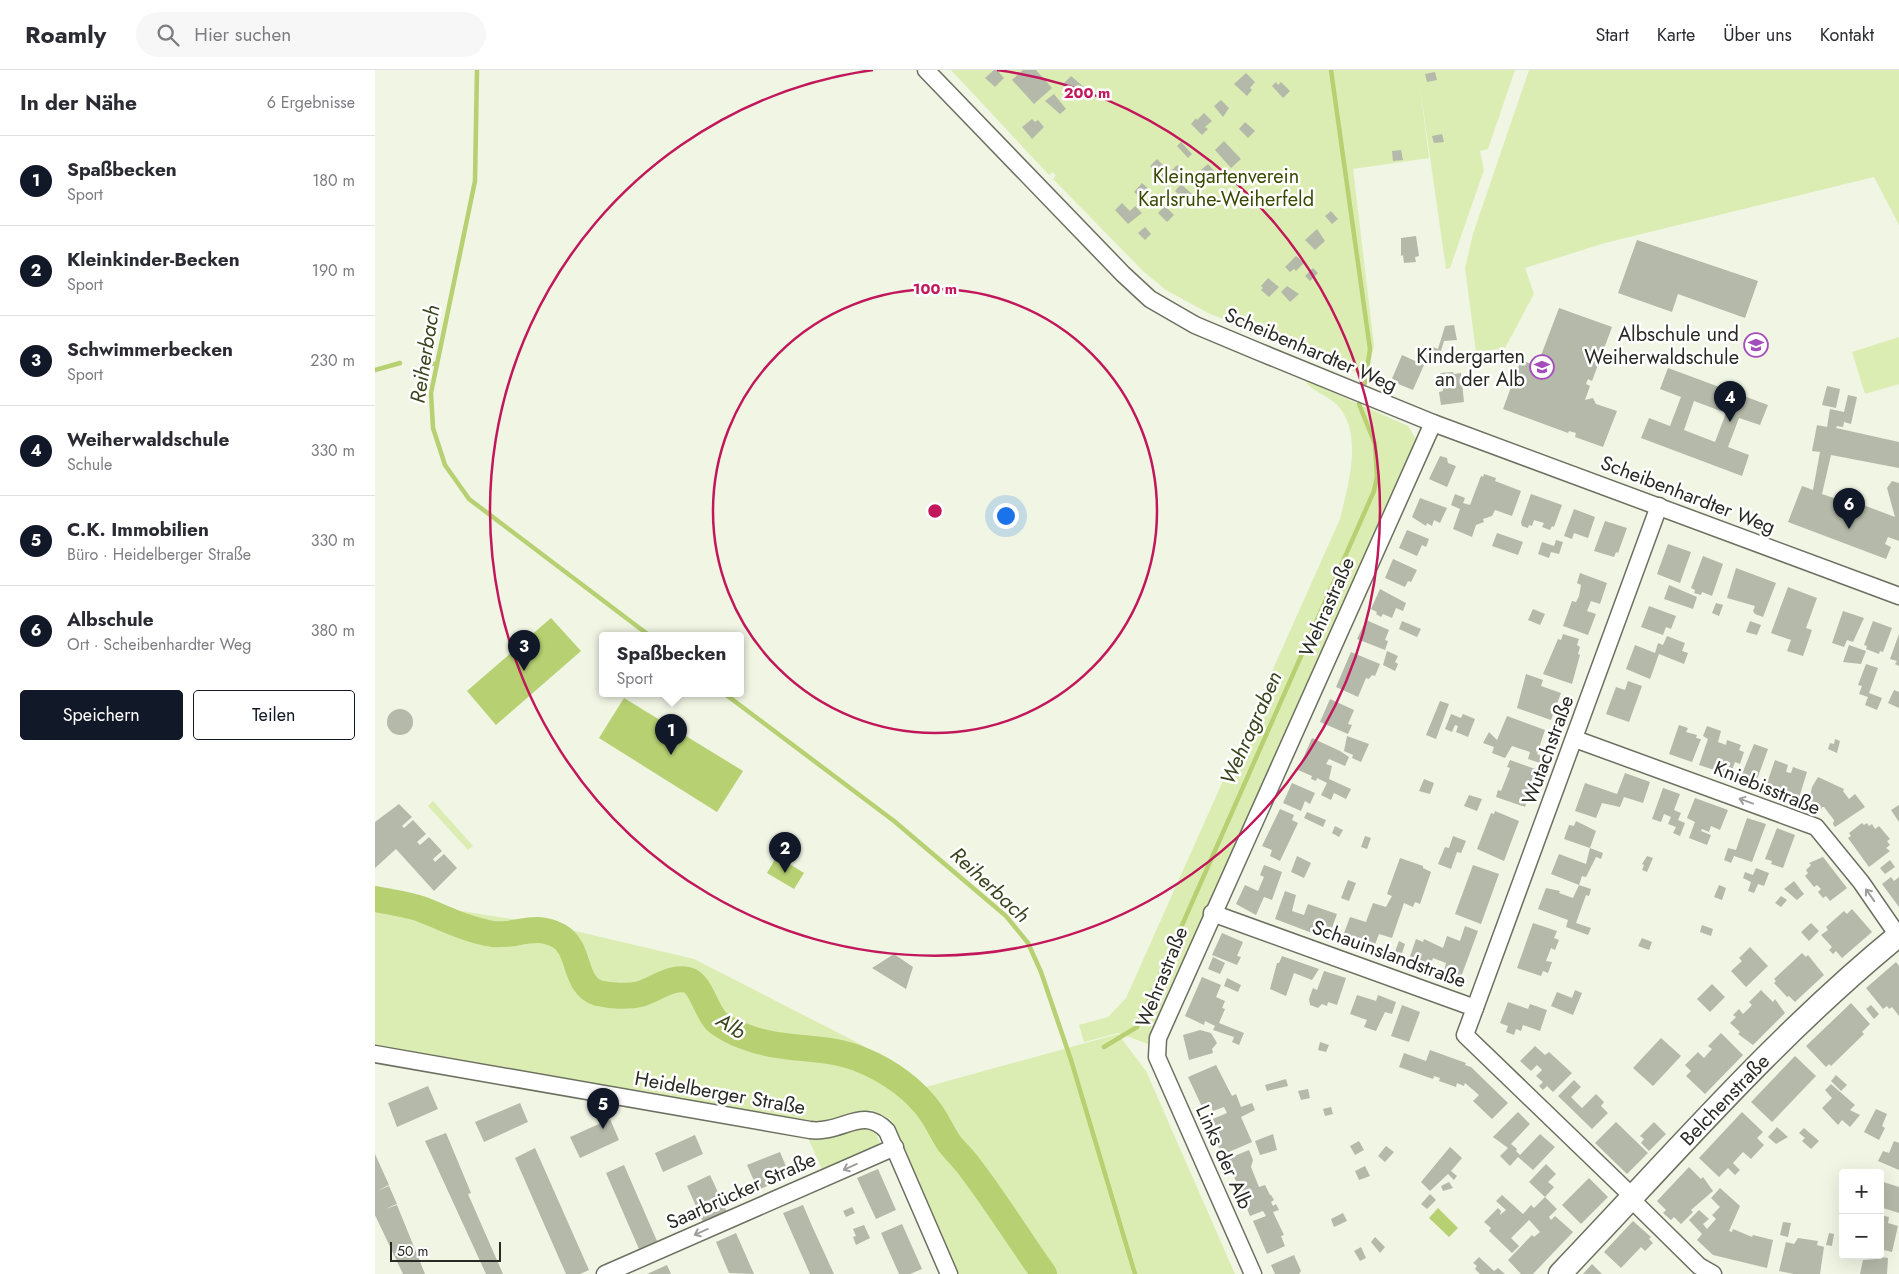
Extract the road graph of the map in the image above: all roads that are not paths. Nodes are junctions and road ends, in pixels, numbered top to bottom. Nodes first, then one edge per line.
1 (926, 70) edge
2 (1433, 423) junction
3 (1659, 506) junction
4 (1899, 596) edge
5 (1575, 739) junction
6 (1212, 913) junction
7 (1899, 936) edge
8 (1475, 1008) junction
9 (375, 1054) edge
10 (1157, 1057) joint
11 (895, 1147) junction
12 (1632, 1198) junction
13 (605, 1274) edge
14 (949, 1274) edge
15 (1253, 1274) edge
16 (1560, 1274) edge
17 (1713, 1274) edge

1 - 2 street, Scheibenhardter Weg
2 - 3 street, Scheibenhardter Weg
2 - 6 street, Wehrastraße
3 - 4 street, Scheibenhardter Weg
3 - 5 street, Wutachstraße
7 -> 5 street, Kniebisstraße
5 - 8 street, Wutachstraße
6 - 8 street, Schauinslandstraße
6 - 10 street, Wehrastraße
7 - 12 street, Belchenstraße
8 - 12 street, Schauinslandstraße
9 - 11 street, Heidelberger Straße
10 - 15 street, Links der Alb
11 -> 13 street, Saarbrücker Straße
11 - 14 street, Heidelberger Straße
12 - 16 street, Belchenstraße
12 - 17 street, Schauinslandstraße

